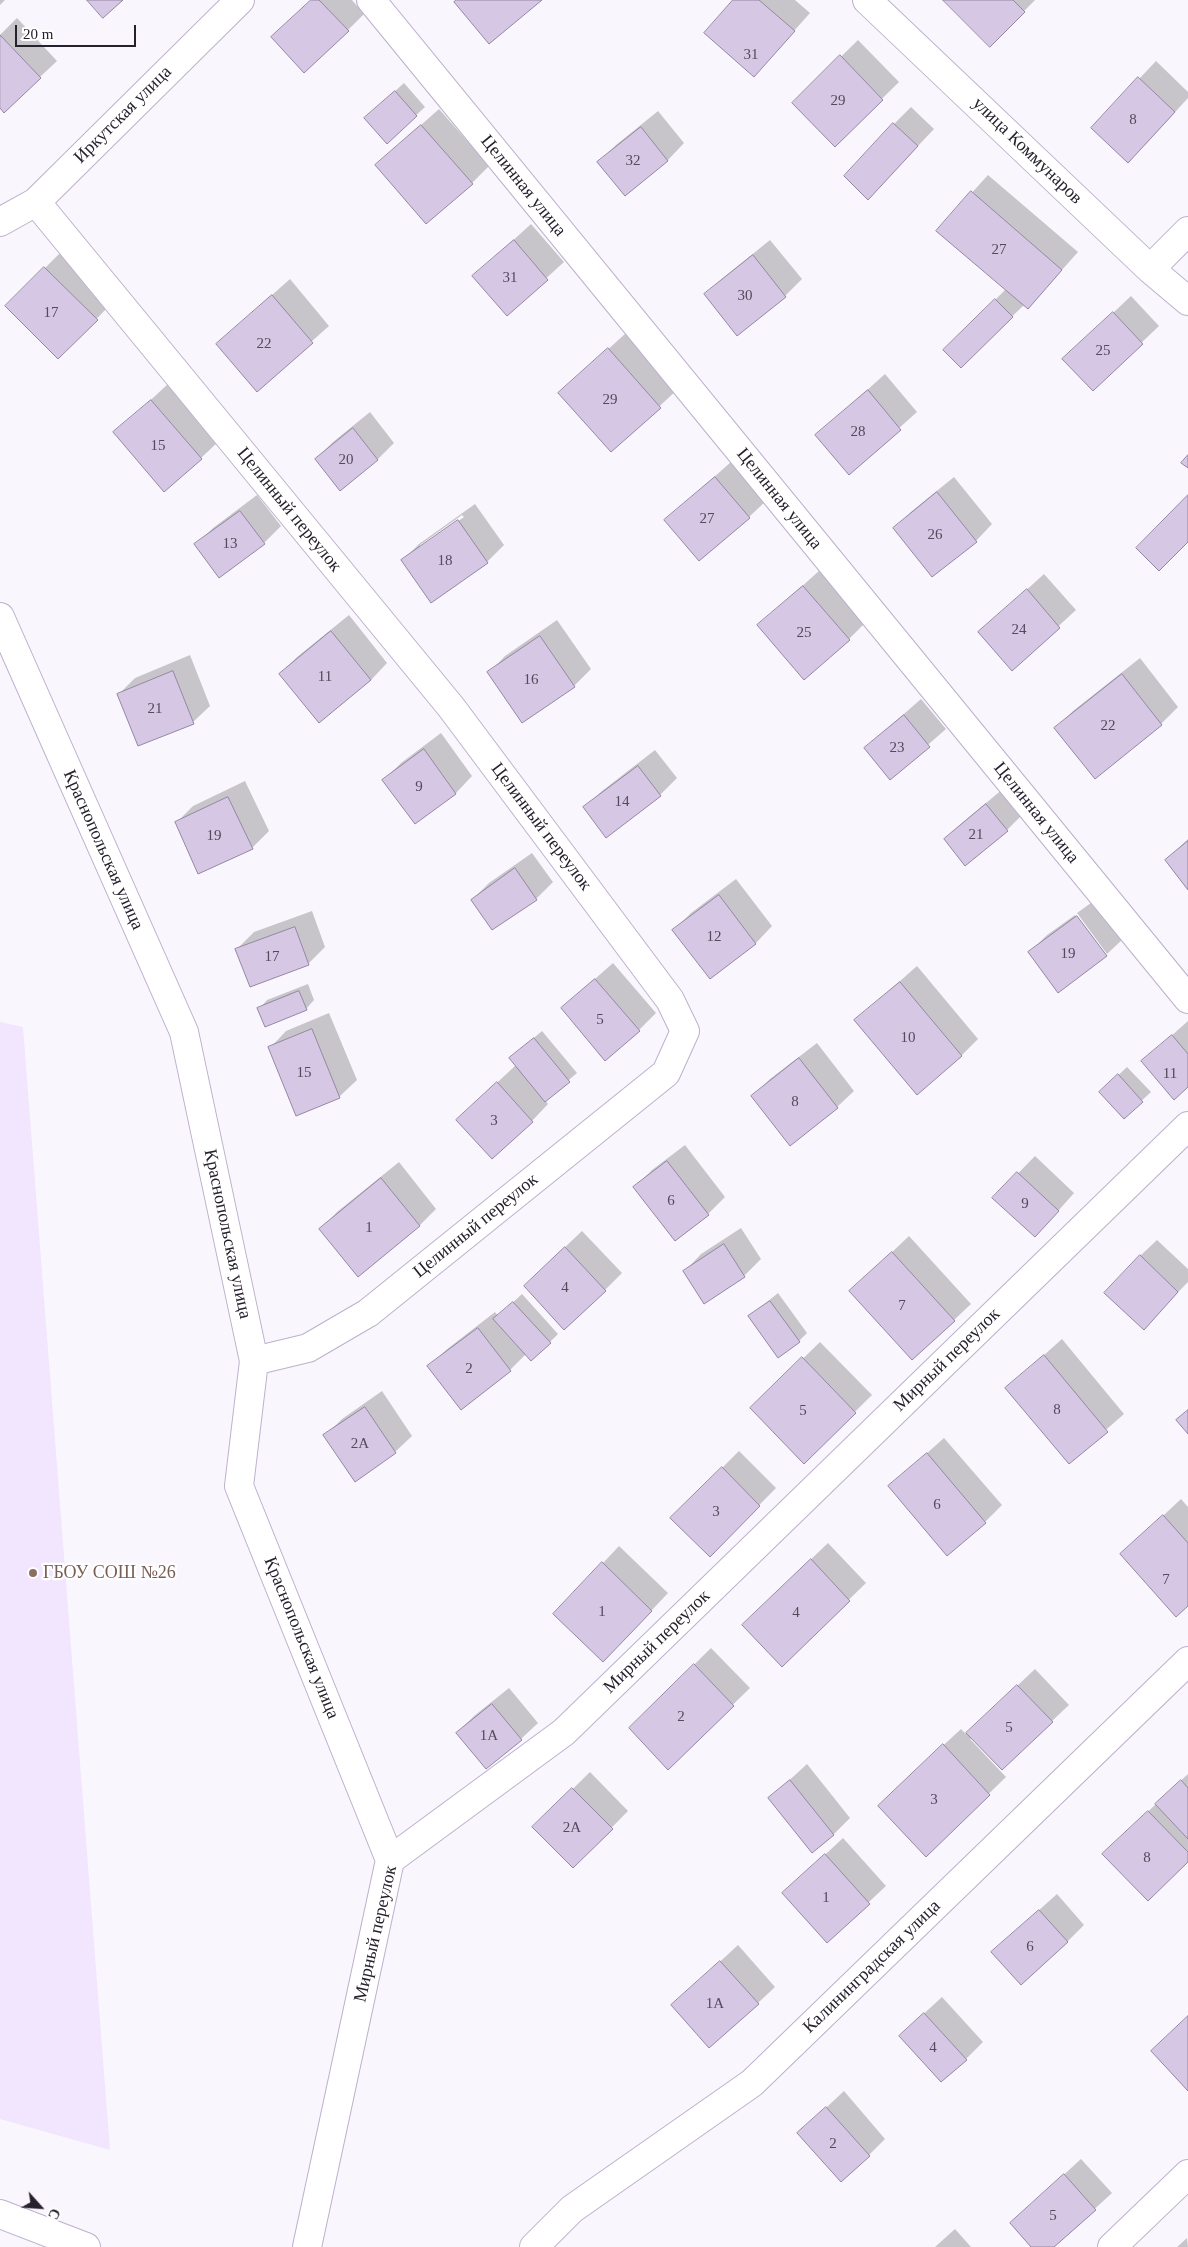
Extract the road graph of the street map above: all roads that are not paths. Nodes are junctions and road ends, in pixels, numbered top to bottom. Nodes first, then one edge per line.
1 (240, 0) edge
2 (371, 0) edge
3 (867, 0) edge
4 (36, 202) junction
5 (0, 222) edge
6 (1188, 231) edge
7 (1150, 269) junction
8 (1188, 301) edge
9 (0, 617) edge
10 (1188, 999) edge
11 (1188, 1126) edge
12 (254, 1361) junction
13 (1188, 1661) edge
14 (390, 1860) junction
15 (1188, 2174) edge
16 (0, 2214) edge
17 (86, 2247) edge
18 (307, 2247) edge
19 (534, 2247) edge
20 (1112, 2247) edge

1 - 4 street, Иркутская улица
2 - 10 street, Целинная улица
3 - 7 street, улица Коммунаров
4 - 5 street, Иркутская улица
4 - 12 street, Целинный переулок
6 - 7 street
7 - 8 street, улица Коммунаров
9 - 12 street, Краснопольская улица
11 - 14 street, Мирный переулок
12 - 14 street, Краснопольская улица
13 - 19 street, Калининградская улица
14 - 18 street, Мирный переулок
15 - 20 street
16 - 17 street

